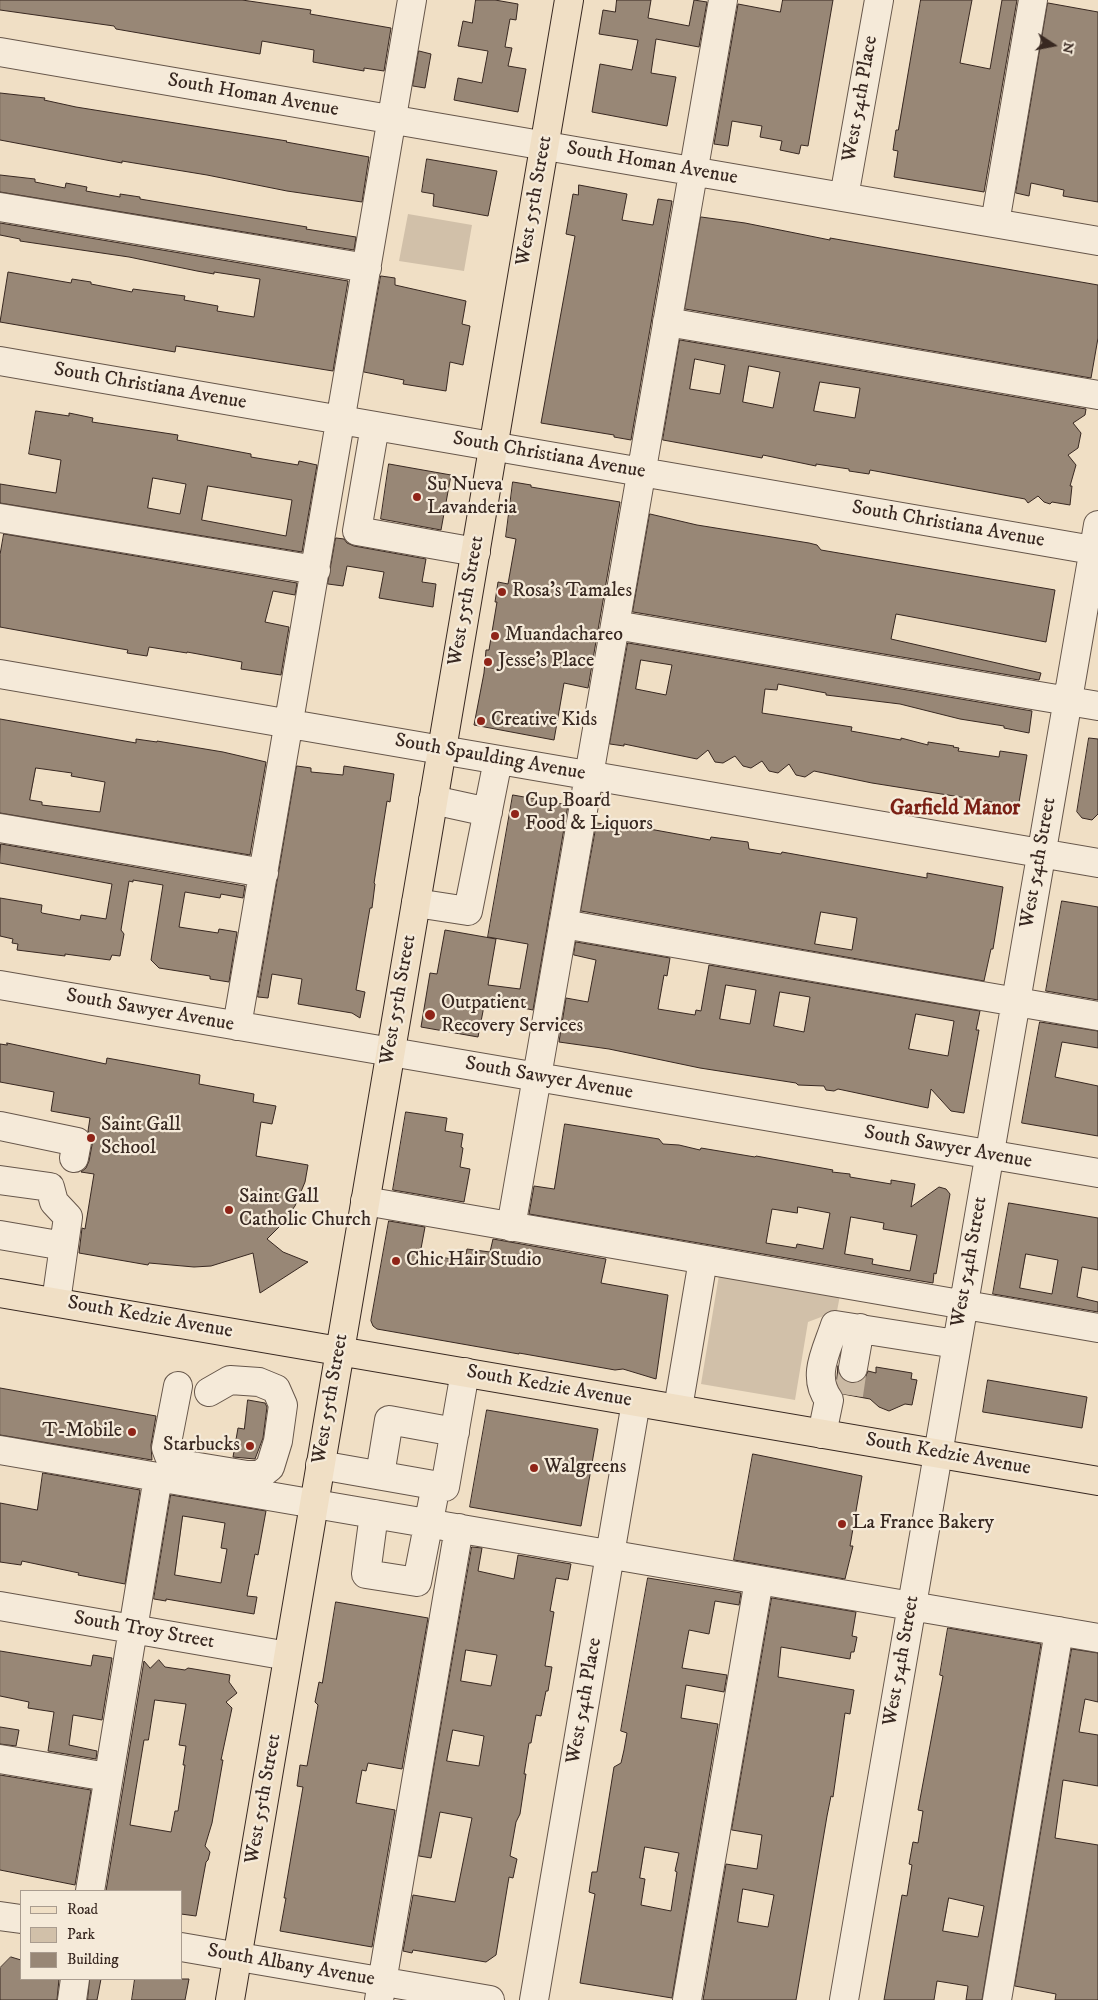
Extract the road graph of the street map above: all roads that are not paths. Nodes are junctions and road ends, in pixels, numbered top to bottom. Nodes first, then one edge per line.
1 (412, 0) edge
2 (569, 0) edge
3 (723, 0) edge
4 (879, 0) edge
5 (1033, 0) edge
6 (0, 52) edge
7 (393, 120) junction
8 (545, 146) junction
9 (693, 171) junction
10 (844, 197) junction
11 (0, 207) edge
12 (995, 223) junction
13 (1098, 241) edge
14 (367, 268) junction
15 (667, 322) junction
16 (0, 361) edge
17 (1098, 395) edge
18 (341, 420) junction
19 (375, 426) junction
20 (494, 446) junction
21 (641, 472) junction
22 (0, 518) edge
23 (1097, 542) edge
24 (476, 552) junction
25 (316, 570) junction
26 (615, 625) junction
27 (0, 674) edge
28 (1067, 701) junction
29 (1098, 706) edge
30 (289, 724) junction
31 (442, 750) junction
32 (498, 760) junction
33 (589, 775) junction
34 (433, 800) junction
35 (488, 812) junction
36 (0, 828) edge
37 (1041, 853) junction
38 (1098, 863) edge
39 (264, 873) junction
40 (416, 903) junction
41 (563, 924) junction
42 (0, 985) edge
43 (1015, 1001) junction
44 (1098, 1016) edge
45 (238, 1026) junction
46 (390, 1052) junction
47 (537, 1077) junction
48 (0, 1126) edge
49 (989, 1154) junction
50 (74, 1158) dead end
51 (1098, 1173) edge
52 (0, 1180) edge
53 (365, 1201) junction
54 (511, 1227) junction
55 (0, 1236) edge
56 (64, 1246) junction
57 (703, 1260) junction
58 (0, 1293) edge
59 (56, 1302) junction
60 (963, 1305) junction
61 (860, 1328) junction
62 (1098, 1328) edge
63 (956, 1344) junction
64 (340, 1351) junction
65 (853, 1368) tunnel mouth
66 (465, 1372) junction
67 (178, 1386) dead end
68 (209, 1392) dead end
69 (636, 1402) junction
70 (678, 1408) junction
71 (455, 1432) junction
72 (822, 1434) junction
73 (0, 1450) edge
74 (937, 1453) junction
75 (320, 1465) junction
76 (380, 1475) junction
77 (158, 1477) junction
78 (1098, 1481) edge
79 (436, 1485) junction
80 (314, 1503) junction
81 (374, 1514) junction
82 (429, 1523) junction
83 (459, 1528) junction
84 (610, 1554) junction
85 (759, 1580) junction
86 (0, 1606) edge
87 (911, 1606) junction
88 (132, 1629) junction
89 (1059, 1631) junction
90 (1098, 1638) edge
91 (288, 1656) junction
92 (0, 1759) edge
93 (108, 1777) junction
94 (90, 1890) edge
95 (0, 1916) edge
96 (20, 1919) edge
97 (182, 1947) edge
98 (237, 1957) junction
99 (75, 1980) edge
100 (381, 1991) edge
101 (72, 2000) edge
102 (230, 2000) edge
103 (490, 2000) edge
104 (534, 2000) edge
105 (687, 2000) edge
106 (844, 2000) edge
107 (997, 2000) edge

1 - 7 street
2 - 8 main road, West 55th Street
3 - 9 street
4 - 10 street, West 54th Place
5 - 12 street
6 - 7 street, South Homan Avenue
7 - 8 street, South Homan Avenue
7 - 14 street
8 - 9 street, South Homan Avenue
8 - 20 main road, West 55th Street
9 - 10 street, South Homan Avenue
9 - 15 street
10 - 12 street, South Homan Avenue
11 - 14 street
12 - 13 street, South Homan Avenue
14 - 18 street
15 - 17 street
15 - 21 street
16 - 18 street, South Christiana Avenue
18 - 19 street, South Christiana Avenue
18 - 25 street
19 - 20 street, South Christiana Avenue
19 - 24 street
20 - 21 street, South Christiana Avenue
20 - 24 main road, West 55th Street
21 - 23 street, South Christiana Avenue
21 - 26 street
22 - 25 street
23 - 28 street, West 54th Street
24 - 31 main road, West 55th Street
25 - 30 street
26 - 28 street
26 - 33 street
27 - 30 street, South Spaulding Avenue
28 - 29 street
28 - 37 street, West 54th Street
30 - 31 street, South Spaulding Avenue
30 - 39 street
31 - 32 street, South Spaulding Avenue
31 - 34 main road, West 55th Street
32 - 33 street, South Spaulding Avenue
32 - 35 street
33 - 37 street, South Spaulding Avenue
33 - 41 street
34 - 35 street
34 - 40 main road, West 55th Street
35 - 40 street
36 - 39 street
37 - 38 street, South Spaulding Avenue
37 - 43 street, West 54th Street
39 - 45 street
40 - 46 main road, West 55th Street
41 - 43 street
41 - 47 street
42 - 45 street, South Sawyer Avenue
43 - 44 street
43 - 49 street, West 54th Street
45 - 46 street, South Sawyer Avenue
46 - 47 street, South Sawyer Avenue
46 - 53 main road, West 55th Street
47 - 49 street, South Sawyer Avenue
47 - 54 street
48 - 50 street
49 - 51 street, South Sawyer Avenue
49 - 60 street, West 54th Street
52 - 56 street
53 - 54 street
53 - 64 main road, West 55th Street
54 - 57 street
55 - 56 street
56 - 59 street
57 - 60 street
57 - 70 street
58 - 59 main road, South Kedzie Avenue
59 - 64 main road, South Kedzie Avenue
60 - 62 street
60 - 63 street, West 54th Street
61 - 63 street
61 - 65 street
61 - 72 street
63 - 74 street, West 54th Street
64 - 66 main road, South Kedzie Avenue
64 - 75 main road, West 55th Street
66 - 69 main road, South Kedzie Avenue
66 - 71 street
67 - 68 street
69 - 70 main road, South Kedzie Avenue
69 - 84 street, West 54th Place
70 - 72 main road, South Kedzie Avenue
71 - 76 street
71 - 79 street
72 - 74 main road, South Kedzie Avenue
73 - 77 street
74 - 78 main road, South Kedzie Avenue
74 - 87 street, West 54th Street
75 - 76 street
75 - 80 main road, West 55th Street
76 - 79 street
77 - 80 street
77 - 88 street
79 - 82 street
80 - 81 street
80 - 91 main road, West 55th Street
81 - 82 street
81 - 82 street
82 - 83 street
83 - 84 street
83 - 100 street
84 - 85 street
84 - 104 street, West 54th Place
85 - 87 street
85 - 105 street
86 - 88 street, South Troy Street
87 - 89 street
87 - 106 street, West 54th Street
88 - 91 street, South Troy Street
88 - 93 street
89 - 90 street
89 - 107 street
91 - 98 main road, West 55th Street
92 - 93 street
93 - 94 street
95 - 96 street
97 - 98 street, South Albany Avenue
98 - 100 street, South Albany Avenue
98 - 102 main road, West 55th Street
99 - 101 street
100 - 103 street, South Albany Avenue

